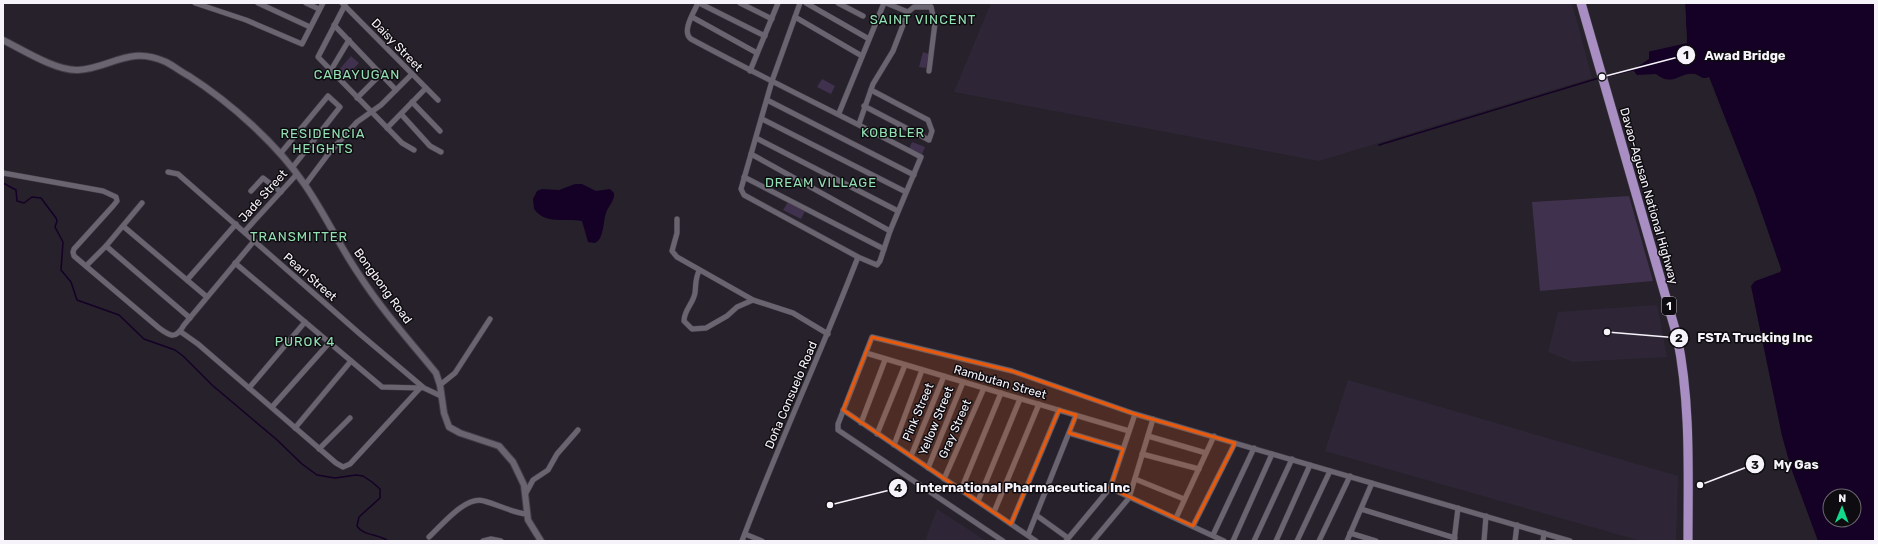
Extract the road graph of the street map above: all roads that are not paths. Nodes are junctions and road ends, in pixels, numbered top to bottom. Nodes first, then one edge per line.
1 (195, 3) edge
2 (258, 3) edge
3 (306, 3) edge
4 (323, 3) edge
5 (698, 3) edge
6 (740, 3) edge
7 (778, 3) edge
8 (800, 3) edge
9 (806, 3) edge
10 (838, 3) edge
11 (885, 3) edge
12 (1581, 3) edge
13 (343, 4) edge
14 (932, 5) edge
15 (319, 9) junction
16 (908, 12) junction
17 (863, 16) dead end
18 (794, 17) junction
19 (692, 18) junction
20 (772, 19) junction
21 (334, 25) junction
22 (310, 27) junction
23 (765, 36) junction
24 (869, 39) junction
25 (3, 40) edge
26 (349, 40) junction
27 (757, 53) junction
28 (862, 56) junction
29 (331, 70) junction
30 (750, 71) junction
31 (929, 71) dead end
32 (381, 74) junction
33 (412, 74) junction
34 (772, 81) junction
35 (426, 88) junction
36 (396, 90) junction
37 (871, 90) junction
38 (357, 98) junction
39 (438, 100) dead end
40 (767, 100) junction
41 (412, 102) junction
42 (864, 106) junction
43 (372, 113) junction
44 (839, 113) junction
45 (401, 114) junction
46 (762, 119) junction
47 (859, 124) junction
48 (387, 128) junction
49 (440, 131) dead end
50 (756, 138) junction
51 (414, 150) dead end
52 (441, 152) dead end
53 (280, 154) junction
54 (751, 154) junction
55 (292, 168) junction
56 (168, 172) dead end
57 (3, 173) edge
58 (297, 174) junction
59 (914, 176) junction
60 (744, 177) junction
61 (305, 185) junction
62 (251, 191) dead end
63 (280, 192) junction
64 (906, 192) junction
65 (142, 203) dead end
66 (898, 211) junction
67 (677, 219) dead end
68 (236, 224) junction
69 (123, 226) junction
70 (245, 231) junction
71 (890, 231) junction
72 (254, 241) junction
73 (106, 246) junction
74 (884, 249) junction
75 (858, 257) junction
76 (235, 263) junction
77 (86, 266) junction
78 (699, 271) junction
79 (187, 280) junction
80 (207, 297) junction
81 (753, 300) junction
82 (190, 318) junction
83 (490, 319) dead end
84 (305, 322) junction
85 (181, 332) junction
86 (828, 334) junction
87 (329, 343) junction
88 (866, 353) junction
89 (885, 360) junction
90 (351, 361) junction
91 (905, 365) junction
92 (922, 370) junction
93 (944, 376) junction
94 (963, 382) junction
95 (440, 385) junction
96 (249, 388) junction
97 (422, 388) junction
98 (984, 388) junction
99 (1001, 393) junction
100 (441, 396) junction
101 (1020, 399) junction
102 (1039, 404) junction
103 (272, 407) junction
104 (843, 410) junction
105 (1059, 410) junction
106 (1135, 414) junction
107 (1076, 415) junction
108 (350, 418) dead end
109 (1153, 419) junction
110 (861, 423) junction
111 (295, 428) junction
112 (578, 430) dead end
113 (1129, 431) junction
114 (1070, 432) junction
115 (877, 434) junction
116 (1148, 436) junction
117 (1214, 436) junction
118 (1235, 443) junction
119 (894, 445) junction
120 (1254, 448) junction
121 (319, 449) junction
122 (1123, 449) junction
123 (1206, 453) junction
124 (1142, 454) junction
125 (1272, 454) junction
126 (911, 456) junction
127 (1292, 459) junction
128 (1310, 465) junction
129 (928, 468) junction
130 (1198, 469) junction
131 (1330, 471) junction
132 (1350, 476) junction
133 (944, 479) junction
134 (1134, 479) junction
135 (1372, 483) junction
136 (1110, 488) junction
137 (961, 490) junction
138 (526, 493) junction
139 (1129, 498) junction
140 (1184, 499) junction
141 (978, 501) junction
142 (1362, 508) junction
143 (1458, 508) junction
144 (994, 512) junction
145 (526, 514) junction
146 (1036, 515) junction
147 (1486, 516) junction
148 (1176, 518) junction
149 (1011, 524) junction
150 (1517, 525) junction
151 (1193, 526) junction
152 (1350, 533) junction
153 (1544, 533) junction
154 (745, 534) junction
155 (1028, 535) junction
156 (1213, 536) junction
157 (428, 537) dead end
158 (1067, 540) edge
159 (1455, 540) edge
160 (483, 541) edge
161 (501, 541) edge
162 (542, 541) edge
163 (742, 541) edge
164 (762, 541) edge
165 (1003, 541) edge
166 (1036, 541) edge
167 (1093, 541) edge
168 (1224, 541) edge
169 (1233, 541) edge
170 (1254, 541) edge
171 (1276, 541) edge
172 (1297, 541) edge
173 (1319, 541) edge
174 (1347, 541) edge
175 (1376, 541) edge
176 (1484, 541) edge
177 (1515, 541) edge
178 (1543, 541) edge
179 (1570, 541) edge
180 (1688, 541) edge

1 - 22 street
2 - 22 street
3 - 15 street
4 - 15 street
5 - 19 street
5 - 23 street
6 - 20 street
7 - 20 street
8 - 18 street
9 - 24 street
10 - 17 street
11 - 16 street
11 - 24 street
12 - 180 highway, Davao-Agusan National Highway / 1
13 - 21 street
13 - 33 street, Daisy Street
14 - 16 street
14 - 31 street
15 - 22 street
16 - 37 street
18 - 28 street
18 - 34 street
19 - 27 street
19 - 30 street
20 - 23 street
21 - 26 street
21 - 29 street
23 - 27 street
24 - 28 street
25 - 53 street, Bongbong Road
26 - 29 street
26 - 32 street
27 - 30 street
28 - 44 street
29 - 38 street
30 - 34 street
32 - 36 street
32 - 38 street
33 - 35 street, Daisy Street
33 - 36 street
34 - 40 street
34 - 44 street
35 - 39 street, Daisy Street
35 - 41 street
36 - 43 street
37 - 42 street
37 - 42 street
38 - 43 street
40 - 46 street
40 - 59 street
41 - 45 street
41 - 49 street
42 - 47 street
43 - 48 street
43 - 61 street
44 - 47 street
45 - 48 street
45 - 52 street
46 - 50 street
46 - 64 street
47 - 59 street
48 - 51 street
50 - 54 street
50 - 66 street
53 - 55 street, Bongbong Road
53 - 55 street
54 - 60 street
54 - 71 street
55 - 58 street, Bongbong Road
56 - 68 street, Pearl Street
57 - 77 street
58 - 61 street, Bongbong Road
58 - 63 street, Jade Street
59 - 64 street
60 - 74 street
60 - 75 street
61 - 95 street, Bongbong Road
62 - 63 street
63 - 70 street, Jade Street
64 - 66 street
65 - 69 street
66 - 71 street
67 - 78 street
68 - 70 street, Pearl Street
68 - 79 street
69 - 73 street
69 - 79 street
70 - 72 street, Pearl Street
71 - 74 street
72 - 76 street
72 - 97 street, Pearl Street
73 - 77 street
73 - 82 street
74 - 75 street
75 - 86 street, Doña Consuelo Road
76 - 80 street
76 - 84 street
77 - 85 street
78 - 81 street
78 - 81 street
79 - 80 street
80 - 82 street
81 - 86 street
82 - 85 street
83 - 95 street
84 - 87 street
84 - 96 street
85 - 96 street
86 - 154 street, Doña Consuelo Road
87 - 90 street
87 - 103 street
88 - 89 street, Rambutan Street
88 - 104 street
88 - 106 street
89 - 91 street, Rambutan Street
89 - 110 street
90 - 97 street
90 - 111 street
91 - 92 street, Rambutan Street
91 - 115 street
92 - 93 street, Rambutan Street
92 - 119 street
93 - 94 street, Rambutan Street
93 - 126 street, Pink Street
94 - 98 street, Rambutan Street
94 - 129 street, Yellow Street
95 - 100 street, Bongbong Road
96 - 103 street
97 - 100 street, Pearl Street
97 - 121 street
98 - 99 street, Rambutan Street
98 - 133 street, Gray Street
99 - 101 street, Rambutan Street
99 - 137 street
100 - 138 street, Bongbong Road
101 - 102 street, Rambutan Street
101 - 141 street
102 - 105 street, Rambutan Street
102 - 144 street
103 - 111 street
104 - 110 street
104 - 165 street
105 - 107 street, Rambutan Street
105 - 149 street
106 - 109 street
106 - 113 street
107 - 113 street, Rambutan Street
107 - 114 street
108 - 121 street
109 - 116 street
109 - 117 street
110 - 115 street
111 - 121 street
112 - 138 street
113 - 122 street
114 - 122 street
114 - 146 street
115 - 119 street
116 - 123 street
116 - 124 street
117 - 118 street
117 - 123 street
118 - 120 street
118 - 151 street
119 - 126 street
120 - 125 street
120 - 156 street
122 - 136 street
123 - 130 street
124 - 130 street
124 - 134 street
125 - 127 street
125 - 169 street
126 - 129 street
127 - 128 street
127 - 170 street
128 - 131 street
128 - 171 street
129 - 133 street
130 - 140 street
131 - 132 street
131 - 172 street
132 - 135 street
132 - 173 street
133 - 137 street
134 - 139 street
134 - 140 street
135 - 142 street
135 - 143 street
136 - 139 street
136 - 158 street
137 - 141 street
138 - 145 street, Bongbong Road
139 - 148 street
139 - 167 street
140 - 148 street
141 - 144 street
142 - 152 street
142 - 159 street
143 - 147 street
143 - 159 street
144 - 149 street
145 - 157 street
145 - 162 street, Bongbong Road
146 - 155 street
146 - 158 street
147 - 150 street
147 - 176 street
148 - 151 street
149 - 155 street
150 - 153 street
150 - 177 street
151 - 156 street
152 - 174 street
152 - 175 street
153 - 178 street
153 - 179 street
154 - 163 street, Doña Consuelo Road
154 - 164 street
155 - 166 street
156 - 168 street
160 - 161 street

